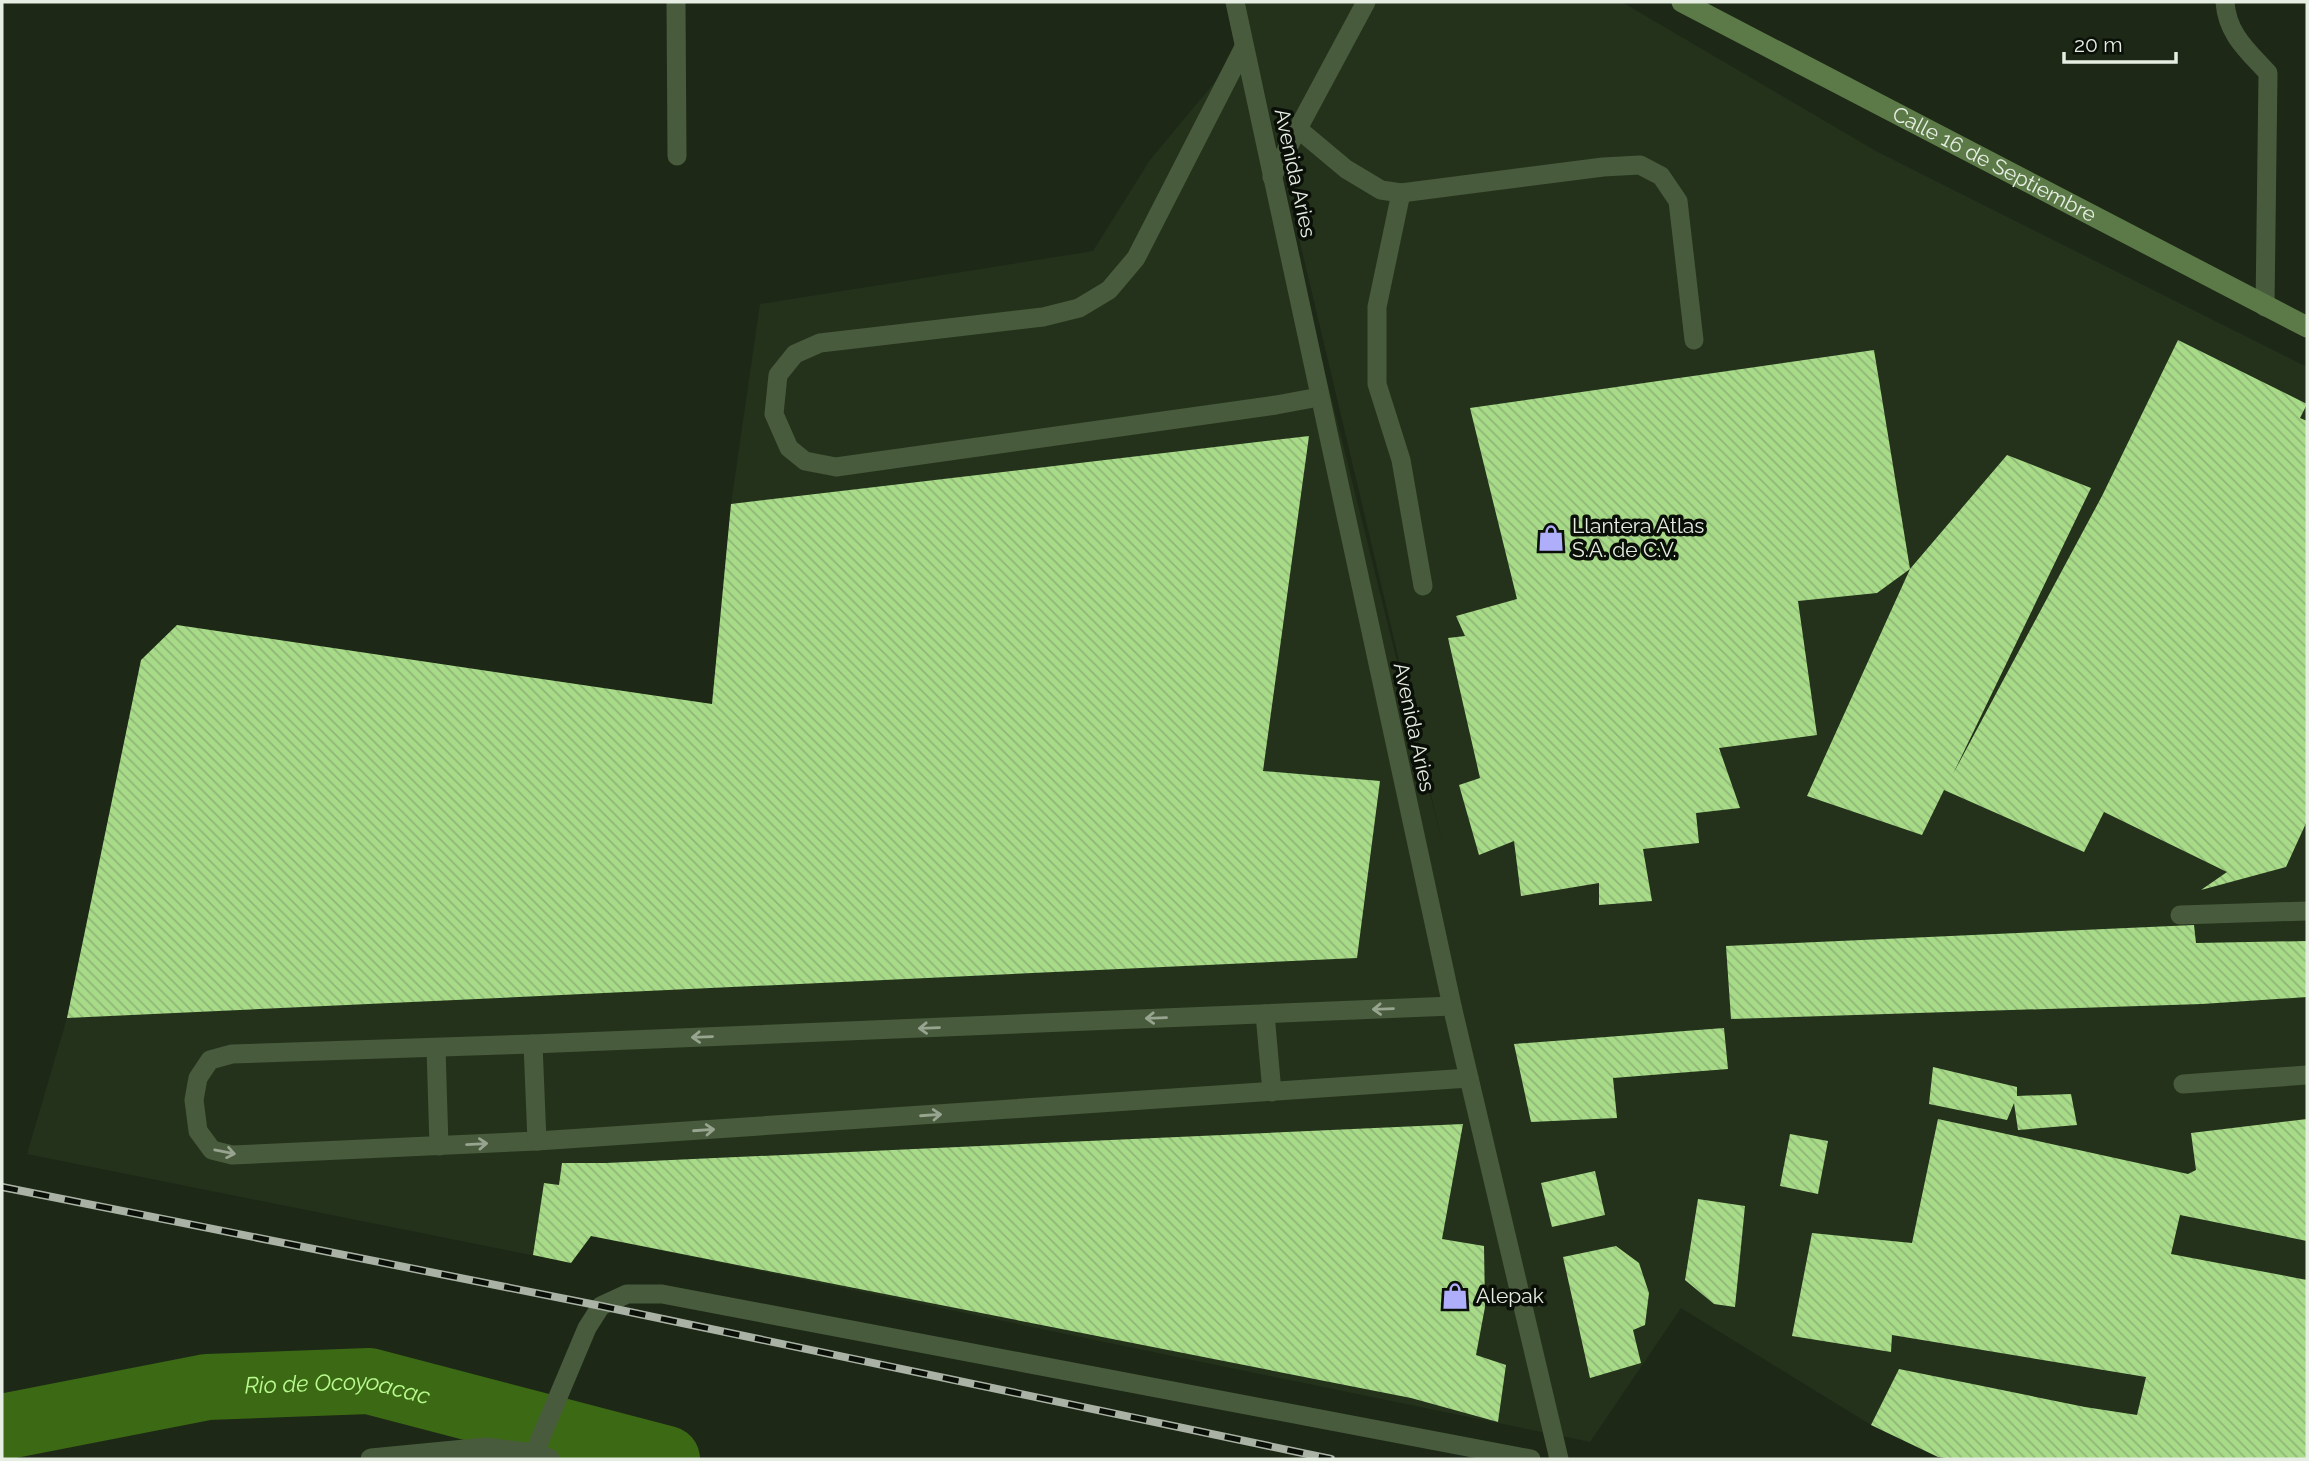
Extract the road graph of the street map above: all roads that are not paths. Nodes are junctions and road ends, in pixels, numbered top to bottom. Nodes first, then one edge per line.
1 (676, 2) edge
2 (1235, 2) edge
3 (1366, 2) edge
4 (1682, 2) edge
5 (2225, 2) edge
6 (1244, 47) junction
7 (1297, 128) junction
8 (677, 156) dead end
9 (1272, 177) junction
10 (1401, 193) junction
11 (2265, 307) junction
12 (2307, 327) edge
13 (1694, 340) dead end
14 (1319, 397) junction
15 (1423, 586) dead end
16 (2307, 911) edge
17 (2180, 915) dead end
18 (1452, 1006) junction
19 (1265, 1014) junction
20 (533, 1044) junction
21 (436, 1048) junction
22 (2307, 1075) edge
23 (1469, 1078) junction
24 (2183, 1084) dead end
25 (1272, 1092) junction
26 (537, 1141) junction
27 (439, 1146) junction
28 (542, 1457) edge
29 (371, 1459) edge
30 (1531, 1459) edge
31 (1559, 1459) edge

1 - 8 lane
2 - 6 lane, Avenida Aries
3 - 7 lane
4 - 11 main road, Calle 16 de Septiembre
5 - 11 lane
6 - 9 lane, Avenida Aries
6 - 14 lane
7 - 9 lane
7 - 10 lane
9 - 14 lane, Avenida Aries
10 - 13 lane
10 - 15 lane
11 - 12 main road, Calle 16 de Septiembre
14 - 18 lane, Avenida Aries
16 - 17 lane
18 -> 19 lane
18 - 23 lane, Avenida Aries
19 -> 20 lane
19 - 25 lane
20 - 21 lane
20 - 26 lane
21 - 27 lane
21 -> 27 lane
22 - 24 lane
23 - 25 lane
23 - 31 lane, Avenida Aries
26 -> 25 lane
27 -> 26 lane
28 - 29 street
28 - 30 lane

